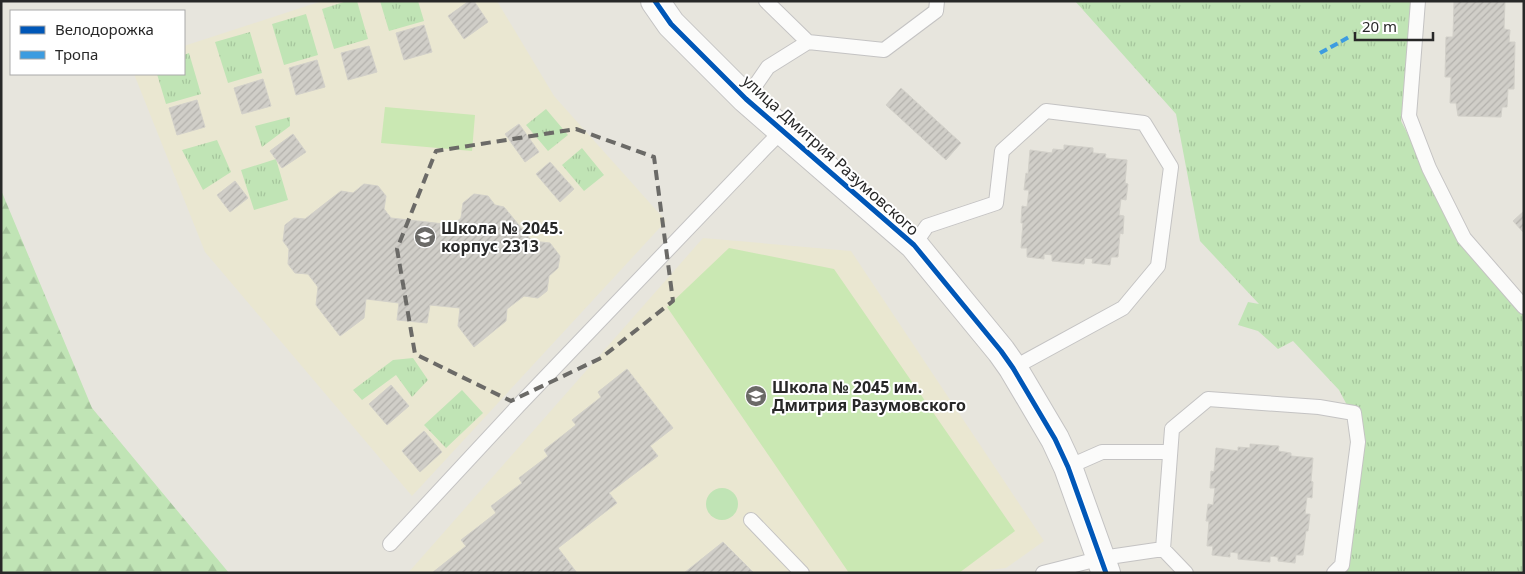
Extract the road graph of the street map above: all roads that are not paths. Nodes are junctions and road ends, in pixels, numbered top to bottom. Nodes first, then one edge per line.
1 (655, 1) edge
2 (766, 1) edge
3 (937, 1) edge
4 (1418, 1) edge
5 (808, 42) junction
6 (746, 99) junction
7 (783, 130) junction
8 (914, 245) junction
9 (1524, 307) edge
10 (1013, 368) junction
11 (1170, 452) junction
12 (1068, 467) junction
13 (752, 520) dead end
14 (390, 544) dead end
15 (1163, 549) junction
16 (1104, 566) edge
17 (802, 573) edge
18 (1043, 573) edge
19 (1186, 573) edge
20 (1334, 573) edge

1 - 6 street, улица Дмитрия Разумовского
2 - 5 lane
3 - 5 lane
4 - 9 lane
5 - 6 lane
6 - 7 street, улица Дмитрия Разумовского
7 - 8 street, улица Дмитрия Разумовского
7 - 14 lane
8 - 10 street, улица Дмитрия Разумовского
8 - 10 lane
10 - 12 street, улица Дмитрия Разумовского
11 - 12 lane
11 - 15 lane
11 - 20 lane
12 - 16 street, улица Дмитрия Разумовского
13 - 17 lane
15 - 16 lane
15 - 19 lane
16 - 18 lane

